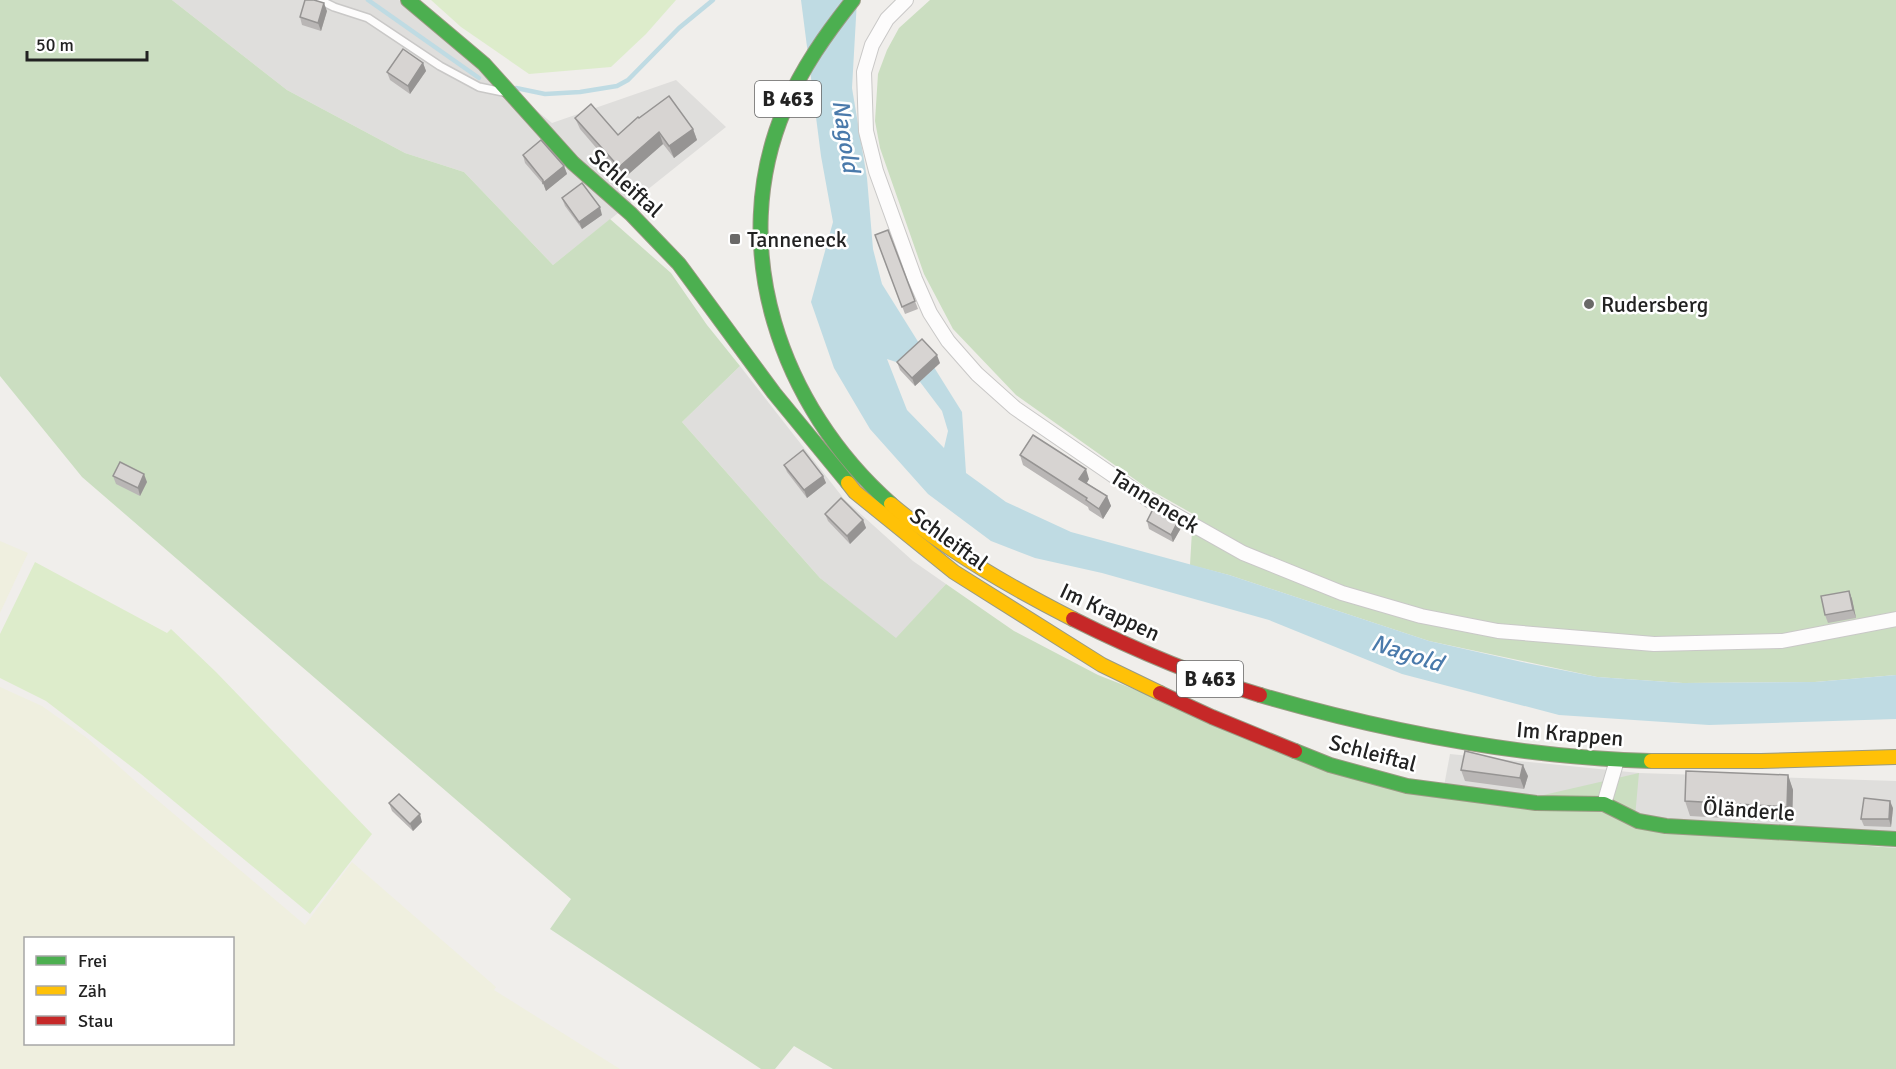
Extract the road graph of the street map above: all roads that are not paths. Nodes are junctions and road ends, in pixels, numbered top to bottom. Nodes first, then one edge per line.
1 (320, 0) edge
2 (408, 0) edge
3 (854, 0) edge
4 (906, 0) edge
5 (508, 93) junction
6 (1896, 619) edge
7 (1896, 758) edge
8 (1617, 760) junction
9 (1604, 804) junction
10 (1896, 839) edge

1 - 5 lane
2 - 5 street, Schleiftal
3 - 8 street, Im Krappen / B 463
4 - 6 street, Tanneneck
5 - 9 street, Schleiftal
7 - 8 street, Im Krappen / B 463
8 - 9 street
9 - 10 street, Öländerle

